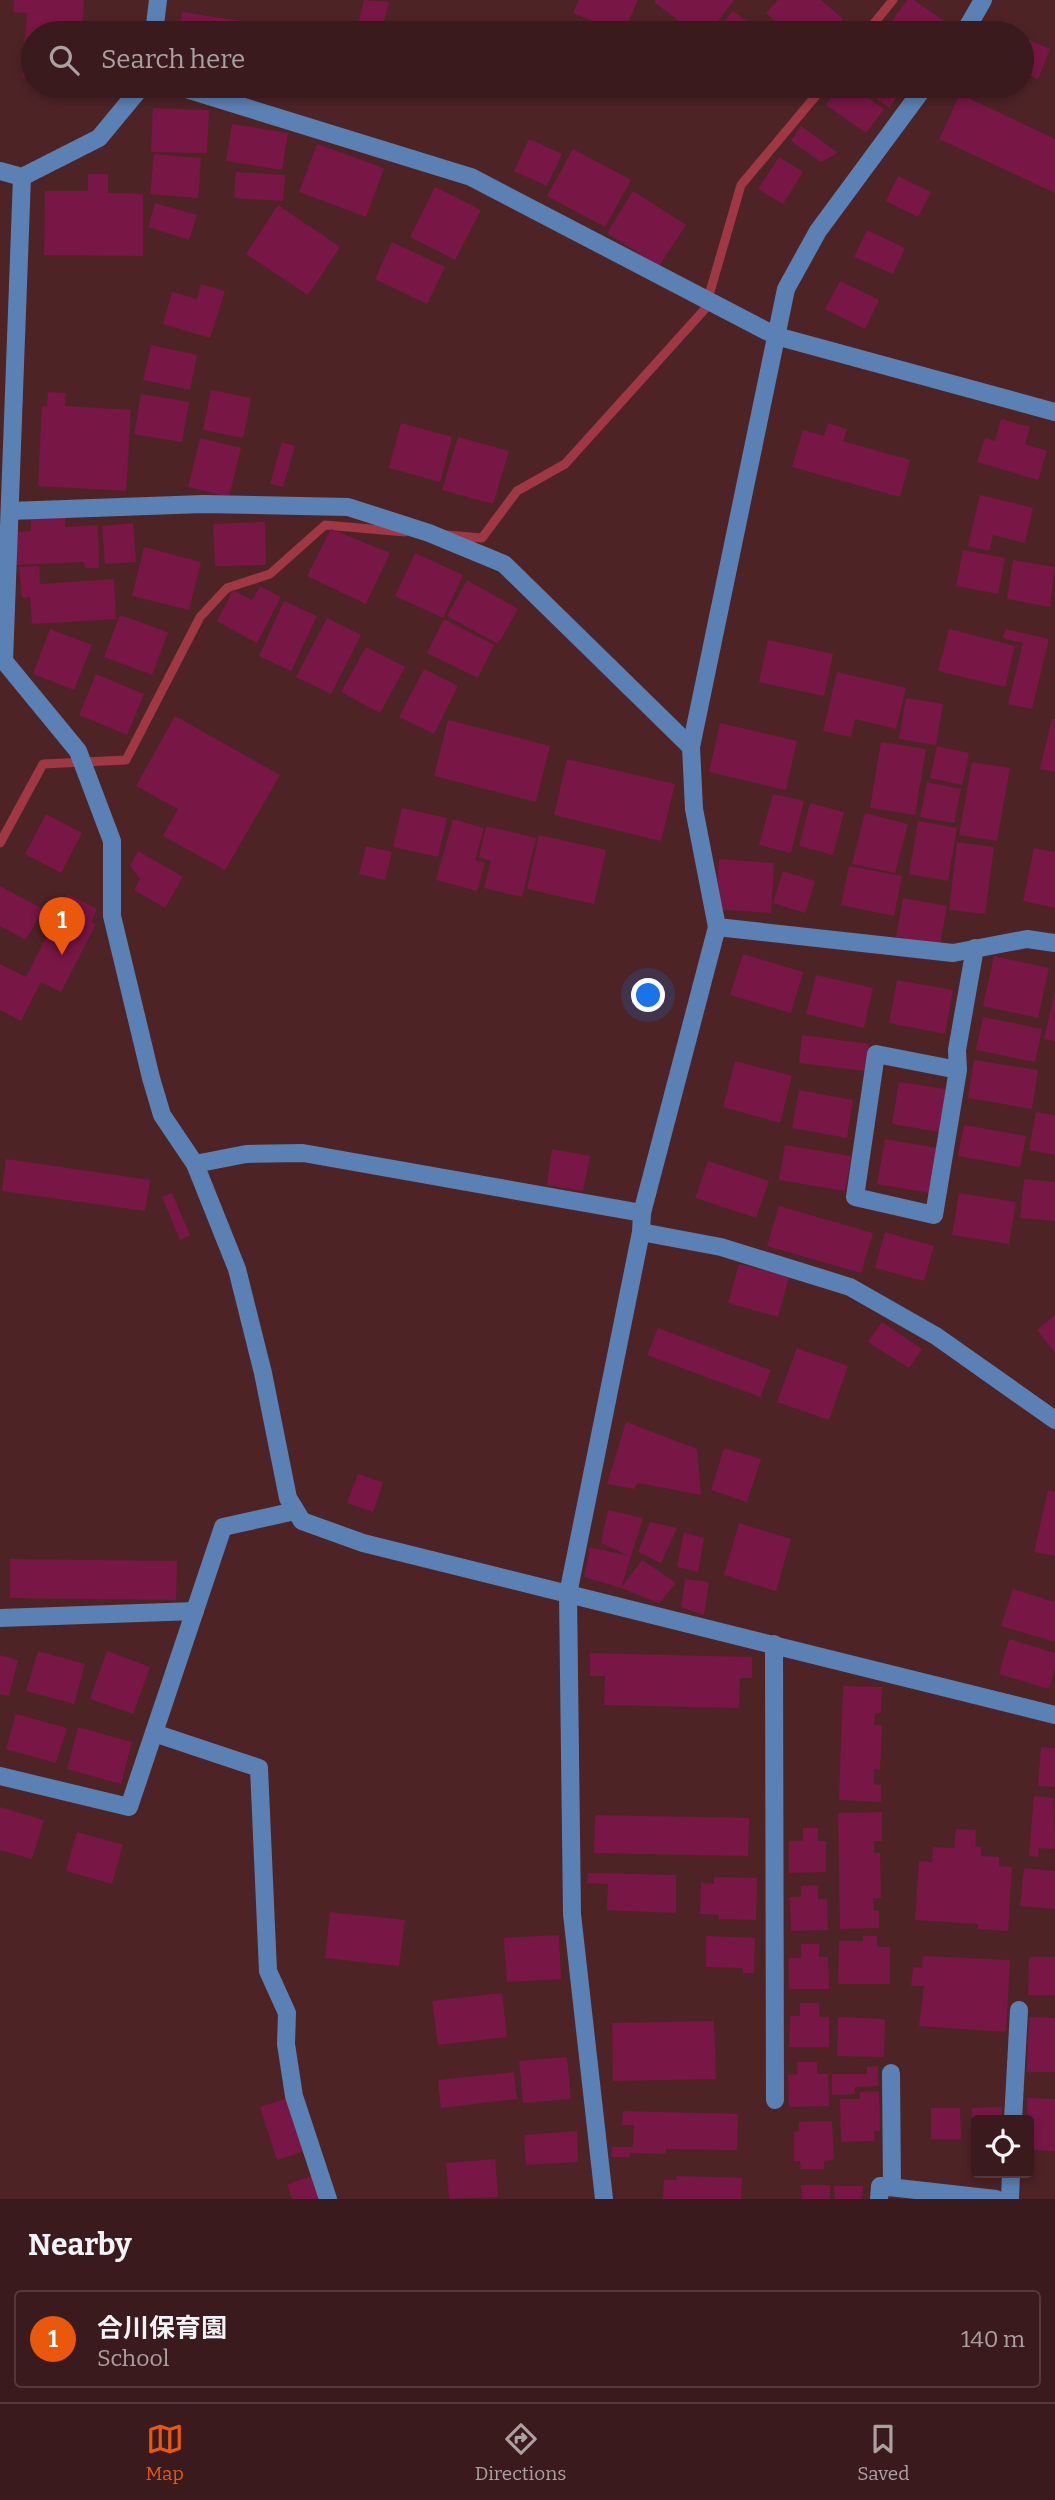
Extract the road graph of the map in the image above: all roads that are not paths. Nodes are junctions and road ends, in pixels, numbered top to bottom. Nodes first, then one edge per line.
1 (158, 0) edge
2 (983, 0) edge
3 (155, 21) edge
4 (973, 21) edge
5 (132, 98) edge
6 (215, 98) edge
7 (916, 98) edge
8 (0, 171) edge
9 (22, 177) junction
10 (776, 336) junction
11 (1055, 412) edge
12 (10, 511) junction
13 (2, 662) edge
14 (691, 747) junction
15 (717, 927) junction
16 (1055, 943) edge
17 (975, 948) junction
18 (958, 1070) junction
19 (195, 1164) junction
20 (642, 1213) junction
21 (641, 1232) junction
22 (1055, 1420) edge
23 (295, 1511) junction
24 (568, 1594) junction
25 (195, 1611) junction
26 (0, 1618) edge
27 (774, 1644) junction
28 (1055, 1715) edge
29 (154, 1733) junction
30 (0, 1776) edge
31 (1019, 2010) dead end
32 (891, 2073) dead end
33 (775, 2099) dead end
34 (1013, 2115) edge
35 (1011, 2178) edge
36 (886, 2193) edge
37 (328, 2199) edge
38 (604, 2199) edge
39 (996, 2199) edge
40 (1010, 2199) edge

1 - 3 street
2 - 4 street
5 - 9 street
6 - 10 street
7 - 10 street
8 - 9 street
9 - 12 street
10 - 11 street
10 - 14 street
12 - 13 street
12 - 14 street
13 - 19 street
14 - 15 street
15 - 17 street
15 - 20 street
16 - 17 street
17 - 18 street
18 - 18 street
19 - 20 street
19 - 23 street
20 - 21 street
21 - 22 street
21 - 24 street
23 - 24 street
23 - 25 street
24 - 27 street
24 - 38 street
25 - 26 street
25 - 29 street
27 - 28 street
27 - 33 street
29 - 30 street
29 - 37 street
31 - 34 street
32 - 36 street
35 - 40 street
36 - 39 street

